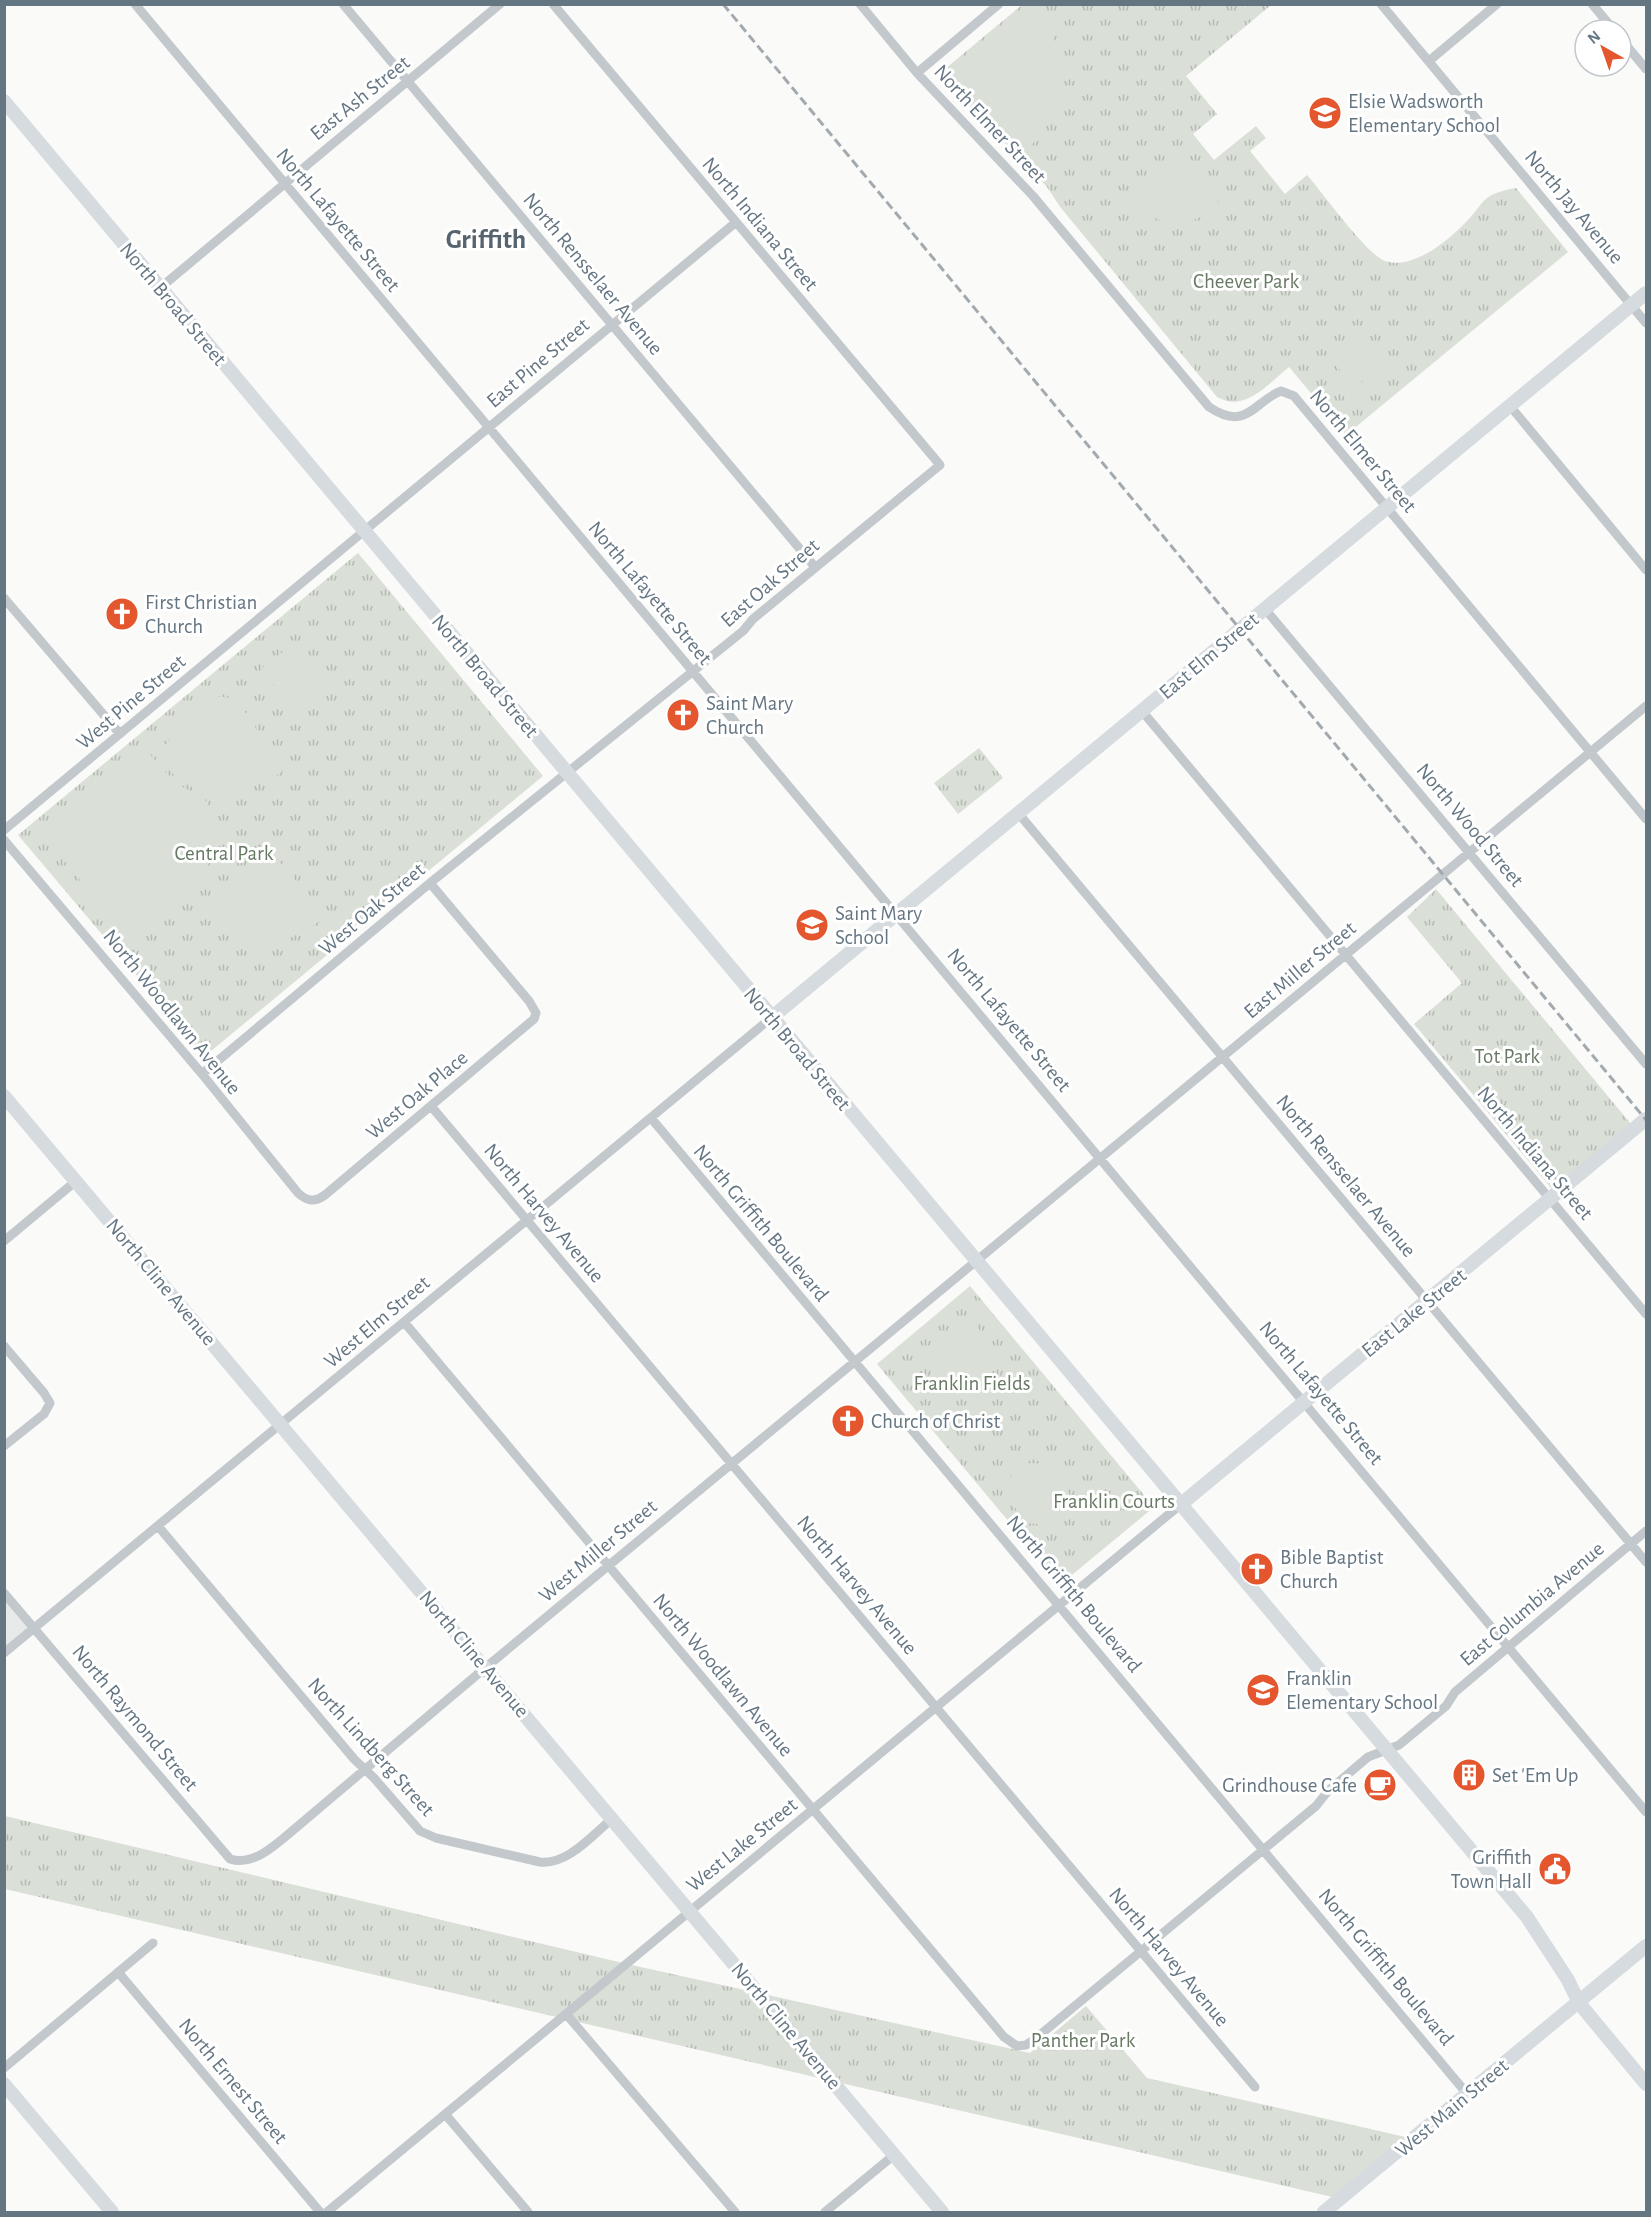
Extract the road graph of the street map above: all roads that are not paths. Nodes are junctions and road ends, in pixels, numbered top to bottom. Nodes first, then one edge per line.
1 (135, 4) edge
2 (343, 4) edge
3 (500, 4) edge
4 (553, 4) edge
5 (860, 4) edge
6 (999, 4) edge
7 (1382, 4) edge
8 (1497, 4) edge
9 (1592, 4) edge
10 (1604, 18) edge
11 (1633, 53) edge
12 (1429, 61) junction
13 (1647, 69) edge
14 (917, 73) junction
15 (408, 83) junction
16 (4, 101) edge
17 (284, 184) junction
18 (735, 223) junction
19 (160, 288) junction
20 (1647, 293) edge
21 (1632, 305) junction
22 (1647, 323) edge
23 (612, 326) junction
24 (1510, 406) junction
25 (489, 428) junction
26 (940, 465) joint
27 (1387, 508) junction
28 (364, 531) junction
29 (815, 567) junction
30 (1647, 570) edge
31 (4, 598) edge
32 (1265, 609) junction
33 (693, 672) junction
34 (1647, 706) edge
35 (1142, 711) junction
36 (120, 734) junction
37 (1591, 753) junction
38 (567, 774) junction
39 (1018, 813) junction
40 (1647, 819) edge
41 (4, 830) edge
42 (4, 840) edge
43 (1470, 853) junction
44 (430, 884) junction
45 (896, 914) junction
46 (1346, 955) junction
47 (771, 1018) junction
48 (1223, 1057) junction
49 (1647, 1064) edge
50 (202, 1074) junction
51 (4, 1096) edge
52 (431, 1106) junction
53 (651, 1118) junction
54 (1647, 1119) edge
55 (1101, 1158) junction
56 (76, 1181) junction
57 (1551, 1200) junction
58 (315, 1201) joint
59 (526, 1221) junction
60 (4, 1241) edge
61 (976, 1261) junction
62 (1428, 1301) junction
63 (1647, 1314) edge
64 (404, 1322) junction
65 (4, 1346) edge
66 (855, 1362) junction
67 (1305, 1403) junction
68 (281, 1425) junction
69 (4, 1446) edge
70 (732, 1464) junction
71 (1180, 1505) junction
72 (158, 1526) junction
73 (1647, 1531) edge
74 (1631, 1544) junction
75 (1647, 1562) edge
76 (608, 1566) junction
77 (4, 1593) edge
78 (1060, 1605) junction
79 (35, 1628) junction
80 (1509, 1646) junction
81 (4, 1653) edge
82 (485, 1668) junction
83 (936, 1708) junction
84 (1386, 1750) junction
85 (366, 1770) junction
86 (813, 1810) junction
87 (1647, 1812) edge
88 (612, 1819) junction
89 (1264, 1849) junction
90 (241, 1861) joint
91 (689, 1911) junction
92 (153, 1943) dead end
93 (1647, 1947) edge
94 (1140, 1950) junction
95 (118, 1972) junction
96 (1579, 2003) junction
97 (567, 2015) junction
98 (1017, 2046) joint
99 (4, 2068) edge
100 (4, 2084) edge
101 (1647, 2084) edge
102 (1255, 2087) dead end
103 (1468, 2095) junction
104 (445, 2114) junction
105 (894, 2155) junction
106 (112, 2212) edge
107 (320, 2212) edge
108 (327, 2212) edge
109 (528, 2212) edge
110 (735, 2212) edge
111 (825, 2212) edge
112 (942, 2212) edge
113 (1324, 2212) edge

1 - 17 street, North Lafayette Street
2 - 15 street, North Rensselaer Avenue
3 - 15 street, East Ash Street
4 - 18 street, North Indiana Street
5 - 14 street, North Elmer Street
6 - 14 street
7 - 12 street, North Jay Avenue
8 - 12 street
9 - 10 street
11 - 13 street
12 - 21 street, North Jay Avenue
14 - 27 street, North Elmer Street
15 - 17 street, East Ash Street
15 - 23 street, North Rensselaer Avenue
16 - 19 street, North Broad Street
17 - 19 street, East Ash Street
17 - 25 street, North Lafayette Street
18 - 23 street, East Pine Street
18 - 26 street, North Indiana Street
19 - 28 street, North Broad Street
20 - 21 street, East Elm Street
21 - 22 street, North Jay Avenue
21 - 24 street, East Elm Street
23 - 25 street, East Pine Street
23 - 29 street, North Rensselaer Avenue
24 - 27 street, East Elm Street
24 - 30 street
25 - 28 street, East Pine Street
25 - 33 street, North Lafayette Street
26 - 29 street, East Oak Street
27 - 32 street, East Elm Street
27 - 37 street, North Elmer Street
28 - 36 street, West Pine Street
28 - 38 street, North Broad Street
29 - 33 street, East Oak Street
31 - 36 street
32 - 35 street, East Elm Street
32 - 43 street, North Wood Street
33 - 38 street, East Oak Street
33 - 45 street, North Lafayette Street
34 - 37 street, East Miller Street
35 - 39 street, East Elm Street
35 - 46 street, North Indiana Street
36 - 41 street, West Pine Street
37 - 40 street, North Elmer Street
37 - 43 street, East Miller Street
38 - 44 street, West Oak Street
38 - 47 street, North Broad Street
39 - 45 street, East Elm Street
39 - 48 street, North Rensselaer Avenue
42 - 50 street, North Woodlawn Avenue
43 - 46 street, East Miller Street
43 - 49 street, North Wood Street
44 - 50 street, West Oak Street
44 - 52 street, West Oak Place
45 - 47 street, East Elm Street
45 - 55 street, North Lafayette Street
46 - 48 street, East Miller Street
46 - 57 street, North Indiana Street
47 - 53 street, West Elm Street
47 - 61 street, North Broad Street
48 - 55 street, East Miller Street
48 - 62 street, North Rensselaer Avenue
50 - 58 street, North Woodlawn Avenue
51 - 56 street, North Cline Avenue
52 - 58 street, West Oak Place
52 - 59 street, North Harvey Avenue
53 - 59 street, West Elm Street
53 - 66 street, North Griffith Boulevard
54 - 57 street, East Lake Street
55 - 61 street, East Miller Street
55 - 67 street, North Lafayette Street
56 - 60 street
56 - 68 street, North Cline Avenue
57 - 62 street, East Lake Street
57 - 63 street, North Indiana Street
59 - 64 street, West Elm Street
59 - 70 street, North Harvey Avenue
61 - 66 street, West Miller Street
61 - 71 street, North Broad Street
62 - 67 street, East Lake Street
62 - 74 street, North Rensselaer Avenue
64 - 68 street, West Elm Street
64 - 76 street, North Woodlawn Avenue
65 - 69 street
66 - 70 street, West Miller Street
66 - 78 street, North Griffith Boulevard
67 - 71 street, East Lake Street
67 - 80 street, North Lafayette Street
68 - 72 street, West Elm Street
68 - 82 street, North Cline Avenue
70 - 76 street, West Miller Street
70 - 83 street, North Harvey Avenue
71 - 78 street, West Lake Street
71 - 84 street, North Broad Street
72 - 79 street, West Elm Street
72 - 85 street, North Lindberg Street
73 - 74 street, East Columbia Avenue
74 - 75 street, North Rensselaer Avenue
74 - 80 street, East Columbia Avenue
76 - 82 street, West Miller Street
76 - 86 street, North Woodlawn Avenue
77 - 79 street, North Raymond Street
78 - 83 street, West Lake Street
78 - 89 street, North Griffith Boulevard
79 - 81 street, West Elm Street
79 - 90 street, North Raymond Street
80 - 84 street, East Columbia Avenue
80 - 87 street, North Lafayette Street
82 - 85 street, West Miller Street
82 - 88 street, North Cline Avenue
83 - 86 street, West Lake Street
83 - 94 street, North Harvey Avenue
84 - 89 street, East Columbia Avenue
84 - 96 street, North Broad Street
85 - 88 street, North Lindberg Street
85 - 90 street, West Miller Street
86 - 91 street, West Lake Street
86 - 98 street, North Woodlawn Avenue
88 - 91 street, North Cline Avenue
89 - 94 street, East Columbia Avenue
89 - 103 street, North Griffith Boulevard
91 - 97 street, West Lake Street
91 - 105 street, North Cline Avenue
92 - 95 street
93 - 96 street, West Main Street
94 - 98 street, East Columbia Avenue
94 - 102 street, North Harvey Avenue
95 - 99 street
95 - 107 street, North Ernest Street
96 - 101 street, North Broad Street
96 - 103 street, West Main Street
97 - 104 street, West Lake Street
97 - 110 street
100 - 106 street
103 - 113 street, West Main Street
104 - 108 street, West Lake Street
104 - 109 street
105 - 111 street
105 - 112 street, North Cline Avenue

